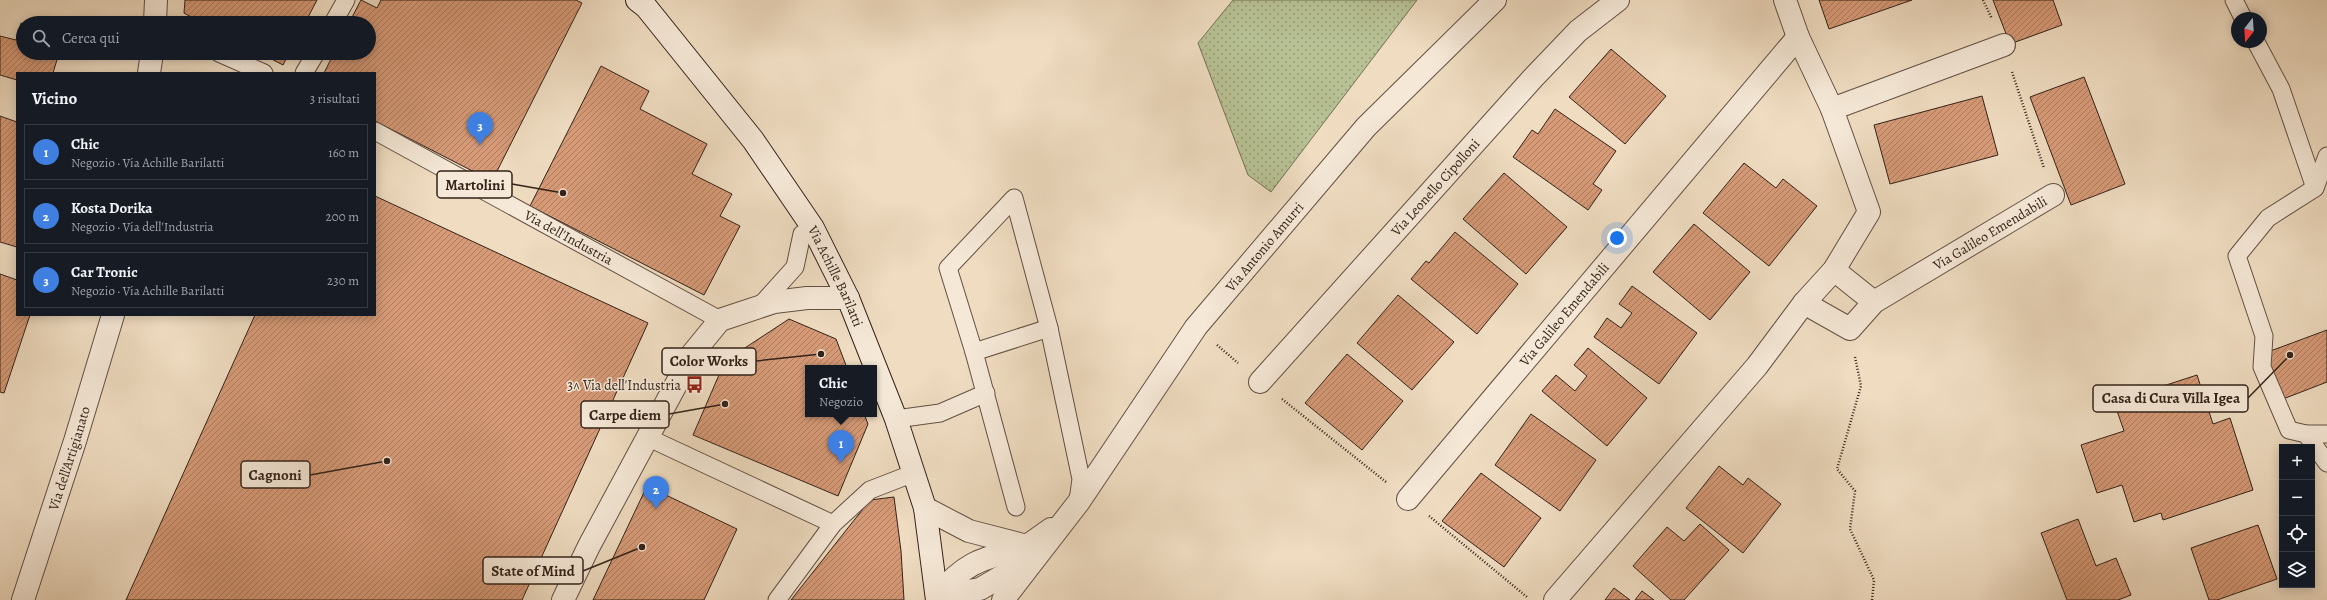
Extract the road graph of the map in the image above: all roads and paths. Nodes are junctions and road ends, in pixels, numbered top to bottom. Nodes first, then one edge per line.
1 (156, 0) edge
2 (346, 0) edge
3 (637, 0) edge
4 (1495, 0) edge
5 (1618, 0) edge
6 (1786, 0) edge
7 (1984, 0) edge
8 (2234, 0) edge
9 (2241, 12) edge
10 (155, 16) edge
11 (337, 16) edge
12 (1798, 37) junction
13 (2004, 45) junction
14 (2259, 48) edge
15 (151, 60) edge
16 (235, 60) edge
17 (312, 60) edge
18 (149, 72) edge
19 (262, 72) edge
20 (305, 72) edge
21 (1832, 109) junction
22 (376, 132) edge
23 (2327, 156) edge
24 (2315, 188) junction
25 (2053, 195) joint
26 (802, 234) dead end
27 (1834, 270) junction
28 (848, 298) junction
29 (1874, 302) junction
30 (1804, 303) junction
31 (759, 307) junction
32 (113, 316) edge
33 (720, 320) junction
34 (1196, 327) junction
35 (1048, 328) junction
36 (1850, 329) junction
37 (974, 352) junction
38 (875, 365) edge
39 (877, 371) edge
40 (1260, 382) joint
41 (986, 393) junction
42 (896, 419) junction
43 (2306, 434) junction
44 (2327, 434) edge
45 (649, 438) junction
46 (2327, 463) edge
47 (914, 472) junction
48 (1408, 499) dead end
49 (1016, 507) dead end
50 (925, 508) junction
51 (1071, 511) junction
52 (833, 524) junction
53 (1033, 550) junction
54 (937, 598) edge
55 (23, 600) edge
56 (563, 600) edge
57 (777, 600) edge
58 (1003, 600) edge
59 (1555, 600) edge
60 (1872, 600) edge

1 - 10 street
2 - 11 lane
3 - 28 street, Via Achille Barilatti
4 - 34 street, Via Antonio Amurri
5 - 40 street, Via Leonello Cipolloni
6 - 12 street
7 - 13 path, Via Galileo Emendabili
8 - 9 lane
12 - 21 street
12 - 48 street, Via Galileo Emendabili
13 - 21 street
13 - 25 path, Via Galileo Emendabili
14 - 24 lane
15 - 18 street
16 - 19 lane
17 - 20 lane
21 - 27 street
22 - 33 lane, Via dell'Industria
23 - 24 lane
24 - 43 lane
25 - 29 street, Via Galileo Emendabili
26 - 31 lane
27 - 29 street
27 - 30 street
28 - 31 street
28 - 38 street, Via Achille Barilatti
29 - 36 street, Via Galileo Emendabili
30 - 36 street
30 - 59 street
31 - 33 street
32 - 55 street, Via dell'Artigianato
33 - 45 street
34 - 40 path
34 - 51 street, Via Antonio Amurri
35 - 37 lane
35 - 37 lane
35 - 51 lane
36 - 60 path
37 - 41 lane
39 - 42 street, Via Achille Barilatti
41 - 42 lane
41 - 49 lane
42 - 47 street, Via Achille Barilatti
43 - 44 lane
43 - 46 lane
45 - 52 lane
45 - 56 street
47 - 50 street, Via Achille Barilatti
47 - 52 lane
50 - 53 street
50 - 54 street, Via Achille Barilatti
51 - 53 street, Via Antonio Amurri
52 - 57 lane
53 - 54 street
53 - 58 street, Via Antonio Amurri

